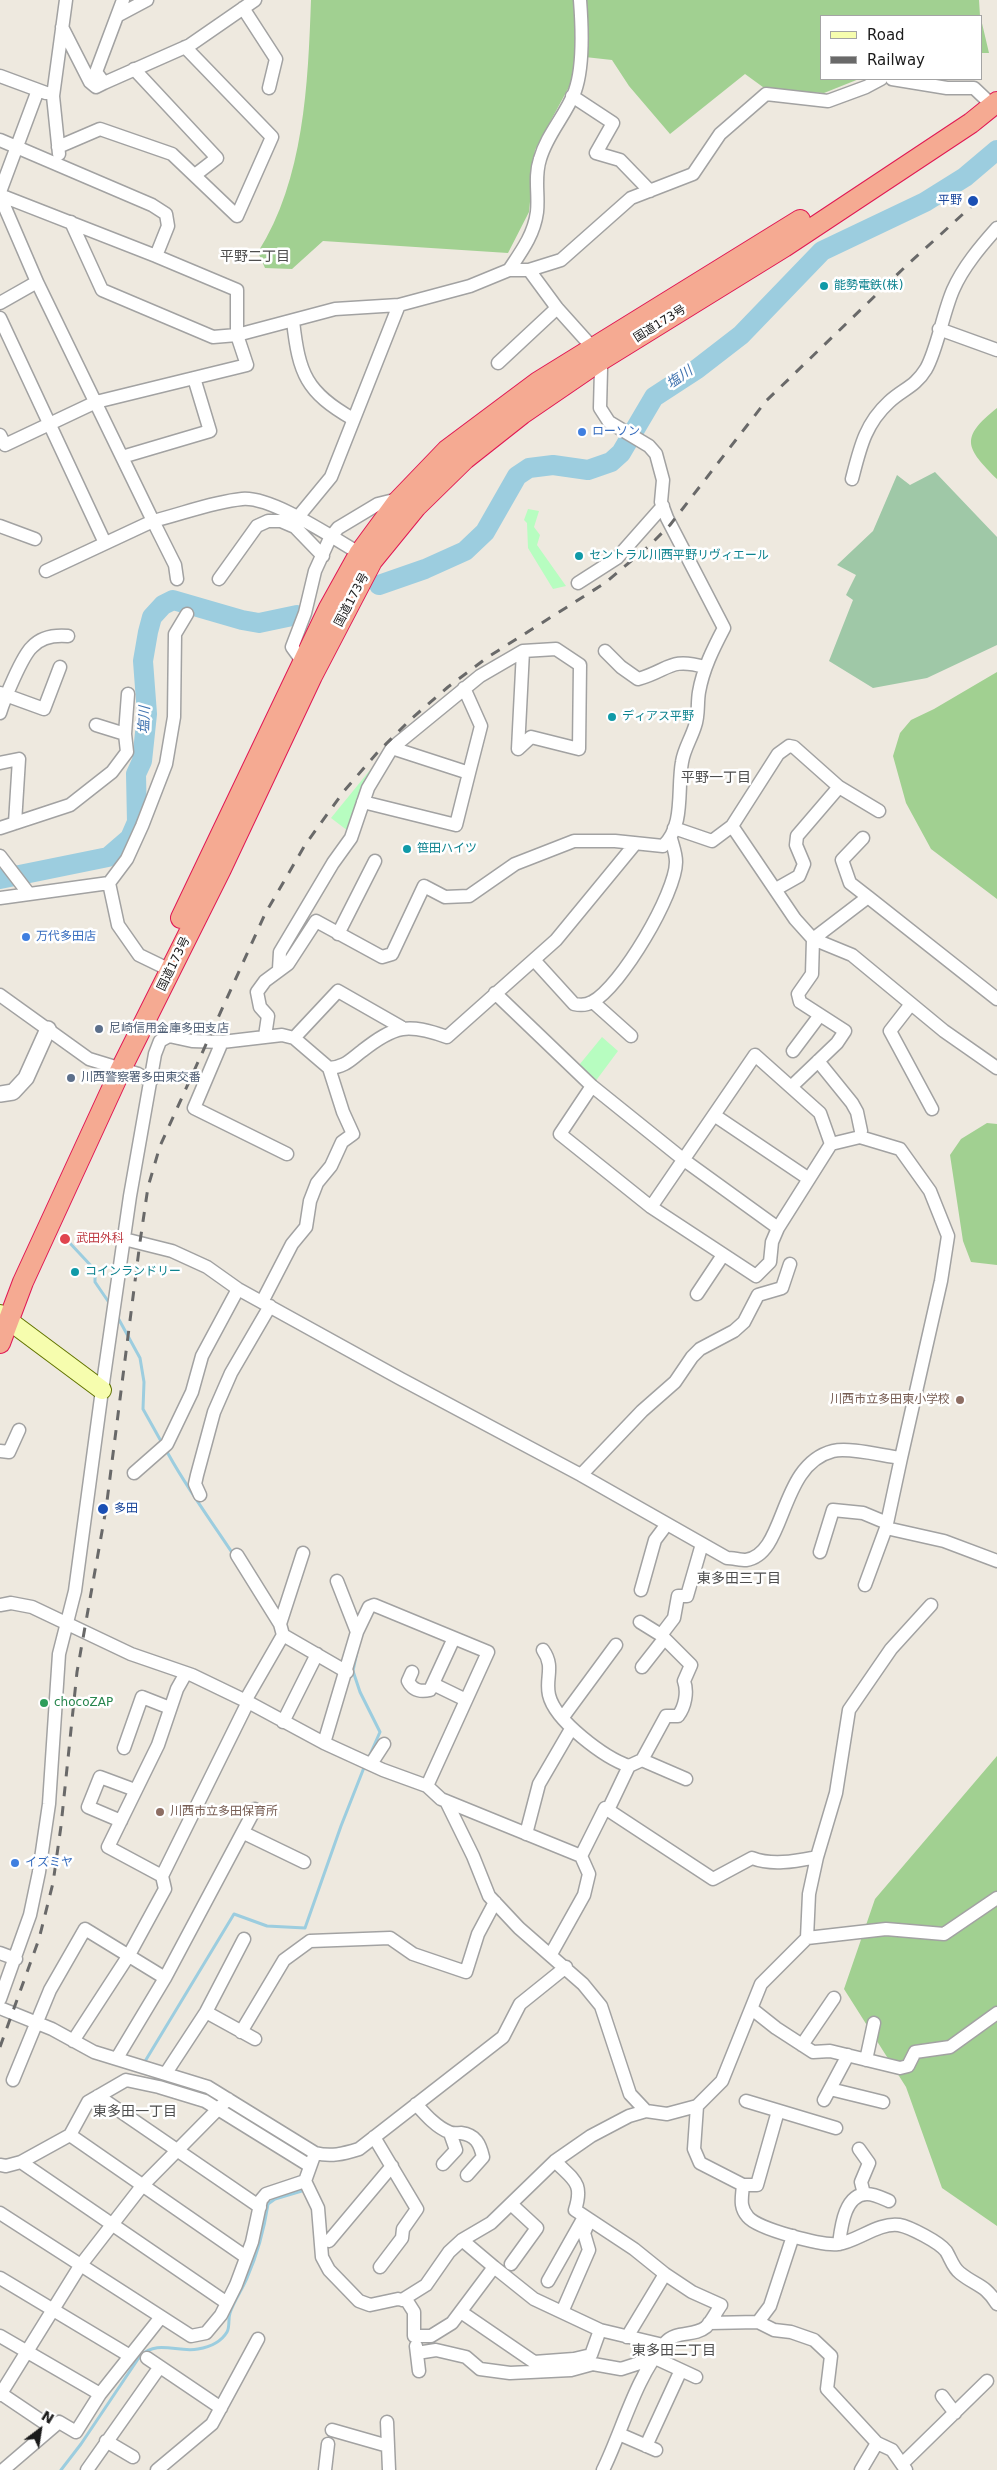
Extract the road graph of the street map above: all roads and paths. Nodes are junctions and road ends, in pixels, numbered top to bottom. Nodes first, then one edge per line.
1 (66, 0) edge
2 (123, 0) edge
3 (147, 0) edge
4 (255, 0) edge
5 (580, 0) edge
6 (243, 8) junction
7 (117, 16) junction
8 (62, 27) junction
9 (185, 47) junction
10 (134, 69) junction
11 (0, 76) edge
12 (879, 80) edge
13 (898, 80) edge
14 (104, 83) junction
15 (269, 88) dead end
16 (38, 90) junction
17 (53, 96) junction
18 (572, 96) junction
19 (993, 98) edge
20 (0, 140) edge
21 (17, 147) junction
22 (58, 148) junction
23 (60, 166) junction
24 (195, 175) junction
25 (650, 191) junction
26 (0, 194) edge
27 (71, 222) junction
28 (997, 228) edge
29 (156, 256) junction
30 (509, 270) junction
31 (529, 270) junction
32 (37, 282) junction
33 (0, 302) edge
34 (399, 305) junction
35 (557, 308) junction
36 (0, 318) edge
37 (294, 321) junction
38 (939, 329) junction
39 (237, 335) junction
40 (997, 350) edge
41 (595, 355) junction
42 (498, 363) dead end
43 (194, 378) junction
44 (95, 402) junction
45 (353, 419) junction
46 (49, 424) junction
47 (2, 443) edge
48 (122, 457) junction
49 (852, 479) dead end
50 (407, 504) junction
51 (663, 506) junction
52 (298, 518) junction
53 (153, 522) junction
54 (0, 526) edge
55 (330, 538) junction
56 (35, 539) dead end
57 (106, 543) junction
58 (322, 556) junction
59 (366, 557) junction
60 (46, 571) dead end
61 (219, 579) dead end
62 (177, 580) dead end
63 (578, 583) dead end
64 (186, 614) dead end
65 (68, 636) dead end
66 (523, 651) junction
67 (605, 651) dead end
68 (60, 666) dead end
69 (705, 667) junction
70 (308, 669) junction
71 (464, 688) junction
72 (3, 694) edge
73 (128, 694) dead end
74 (0, 713) edge
75 (96, 725) dead end
76 (125, 734) junction
77 (392, 748) junction
78 (0, 763) edge
79 (469, 773) junction
80 (839, 787) junction
81 (363, 802) junction
82 (880, 811) dead end
83 (15, 823) junction
84 (732, 826) junction
85 (0, 828) edge
86 (673, 833) junction
87 (863, 838) dead end
88 (636, 844) junction
89 (0, 856) edge
90 (375, 861) dead end
91 (110, 883) junction
92 (776, 889) junction
93 (29, 894) junction
94 (868, 897) junction
95 (0, 898) edge
96 (338, 934) junction
97 (813, 939) junction
98 (534, 960) junction
99 (165, 968) junction
100 (279, 969) junction
101 (495, 993) junction
102 (0, 995) edge
103 (997, 999) edge
104 (593, 1002) junction
105 (911, 1004) junction
106 (820, 1015) junction
107 (401, 1028) junction
108 (48, 1029) junction
109 (265, 1036) junction
110 (631, 1036) dead end
111 (294, 1038) junction
112 (222, 1042) junction
113 (793, 1052) dead end
114 (818, 1061) junction
115 (116, 1068) junction
116 (329, 1068) junction
117 (997, 1068) edge
118 (151, 1081) junction
119 (592, 1086) junction
120 (791, 1087) junction
121 (0, 1094) edge
122 (932, 1109) dead end
123 (714, 1115) junction
124 (861, 1131) dead end
125 (831, 1144) junction
126 (287, 1154) dead end
127 (684, 1160) junction
128 (809, 1179) junction
129 (651, 1207) junction
130 (778, 1228) junction
131 (124, 1239) junction
132 (723, 1255) junction
133 (790, 1264) dead end
134 (238, 1288) junction
135 (696, 1294) dead end
136 (266, 1304) junction
137 (3, 1313) edge
138 (0, 1343) edge
139 (102, 1390) junction
140 (19, 1430) dead end
141 (0, 1451) edge
142 (901, 1458) junction
143 (142, 1471) dead end
144 (581, 1475) junction
145 (200, 1495) dead end
146 (667, 1524) junction
147 (886, 1525) junction
148 (702, 1544) junction
149 (820, 1552) dead end
150 (303, 1553) dead end
151 (237, 1555) dead end
152 (997, 1560) edge
153 (337, 1581) dead end
154 (865, 1585) dead end
155 (641, 1590) dead end
156 (0, 1604) edge
157 (931, 1605) dead end
158 (640, 1622) dead end
159 (68, 1624) junction
160 (282, 1629) junction
161 (357, 1632) junction
162 (663, 1637) junction
163 (454, 1638) junction
164 (616, 1645) dead end
165 (543, 1650) dead end
166 (317, 1654) junction
167 (642, 1667) dead end
168 (347, 1672) junction
169 (412, 1672) dead end
170 (186, 1673) junction
171 (433, 1684) junction
172 (466, 1700) junction
173 (247, 1702) junction
174 (170, 1708) junction
175 (563, 1717) junction
176 (283, 1722) junction
177 (571, 1729) junction
178 (324, 1743) junction
179 (384, 1744) dead end
180 (124, 1748) dead end
181 (642, 1760) junction
182 (371, 1764) junction
183 (629, 1766) junction
184 (686, 1779) dead end
185 (427, 1786) junction
186 (136, 1790) junction
187 (446, 1801) junction
188 (256, 1809) dead end
189 (608, 1810) junction
190 (121, 1821) junction
191 (244, 1833) junction
192 (526, 1834) junction
193 (580, 1856) junction
194 (817, 1857) junction
195 (304, 1862) dead end
196 (162, 1876) junction
197 (997, 1898) edge
198 (494, 1902) junction
199 (807, 1938) junction
200 (244, 1939) dead end
201 (0, 1952) edge
202 (551, 1954) junction
203 (129, 1955) junction
204 (16, 1959) junction
205 (566, 1967) junction
206 (165, 1978) junction
207 (834, 1998) dead end
208 (0, 1999) edge
209 (0, 2008) edge
210 (752, 2009) junction
211 (206, 2012) junction
212 (997, 2013) edge
213 (36, 2022) junction
214 (874, 2023) dead end
215 (241, 2032) junction
216 (255, 2039) dead end
217 (73, 2040) junction
218 (802, 2045) junction
219 (848, 2055) junction
220 (116, 2058) junction
221 (866, 2060) junction
222 (166, 2074) junction
223 (13, 2080) dead end
224 (98, 2096) junction
225 (228, 2099) junction
226 (746, 2101) dead end
227 (883, 2102) dead end
228 (416, 2104) junction
229 (697, 2106) junction
230 (218, 2110) junction
231 (646, 2111) junction
232 (778, 2111) junction
233 (836, 2128) dead end
234 (450, 2133) junction
235 (70, 2135) junction
236 (374, 2137) junction
237 (859, 2149) dead end
238 (177, 2150) junction
239 (315, 2153) junction
240 (555, 2161) junction
241 (21, 2162) junction
242 (443, 2164) dead end
243 (0, 2165) edge
244 (310, 2166) junction
245 (392, 2166) junction
246 (467, 2175) dead end
247 (305, 2181) junction
248 (743, 2185) junction
249 (142, 2186) junction
250 (864, 2194) junction
251 (889, 2201) dead end
252 (511, 2204) junction
253 (260, 2206) junction
254 (0, 2213) edge
255 (586, 2219) junction
256 (112, 2225) junction
257 (793, 2236) junction
258 (462, 2240) junction
259 (329, 2241) dead end
260 (839, 2244) junction
261 (246, 2257) junction
262 (511, 2264) dead end
263 (80, 2266) junction
264 (380, 2267) dead end
265 (494, 2267) junction
266 (665, 2274) junction
267 (0, 2278) edge
268 (548, 2280) dead end
269 (402, 2300) junction
270 (227, 2303) junction
271 (997, 2304) edge
272 (52, 2310) junction
273 (461, 2312) junction
274 (562, 2312) junction
275 (161, 2317) junction
276 (758, 2322) junction
277 (709, 2323) junction
278 (600, 2330) junction
279 (0, 2336) edge
280 (414, 2336) junction
281 (627, 2337) junction
282 (258, 2339) dead end
283 (663, 2345) junction
284 (26, 2352) junction
285 (417, 2353) junction
286 (130, 2356) junction
287 (147, 2358) dead end
288 (655, 2358) junction
289 (159, 2368) junction
290 (681, 2370) junction
291 (419, 2371) dead end
292 (696, 2377) dead end
293 (987, 2382) dead end
294 (0, 2394) edge
295 (100, 2394) junction
296 (942, 2396) dead end
297 (221, 2408) junction
298 (955, 2413) junction
299 (387, 2422) dead end
300 (52, 2428) junction
301 (332, 2430) dead end
302 (619, 2434) junction
303 (106, 2441) junction
304 (878, 2443) junction
305 (328, 2444) dead end
306 (388, 2446) junction
307 (133, 2457) dead end
308 (904, 2467) edge
309 (4, 2470) edge
310 (87, 2470) edge
311 (157, 2470) edge
312 (325, 2470) edge
313 (389, 2470) edge
314 (602, 2470) edge
315 (861, 2470) edge

1 - 8 street
2 - 7 street
3 - 7 street
4 - 6 street
5 - 18 street
6 - 9 street
6 - 15 street
7 - 14 street
8 - 14 street
8 - 17 street
9 - 10 street
9 - 24 street
10 - 14 street
10 - 24 street
11 - 16 street
12 - 25 street
13 - 19 street
16 - 17 street
16 - 21 street
17 - 22 street
18 - 25 street
18 - 30 street
19 - 41 highway, 国道173号
20 - 21 street
21 - 23 street
21 - 26 street
22 - 23 street
22 - 24 street
23 - 29 street
25 - 31 street
26 - 27 street
26 - 32 street
27 - 29 street
27 - 39 street
28 - 38 street
29 - 39 street
30 - 31 street
30 - 34 street
31 - 35 street
32 - 33 street
32 - 44 street
34 - 37 street
34 - 45 street
35 - 41 street
35 - 42 street
36 - 46 street
37 - 39 street
37 - 45 street
38 - 40 street
38 - 49 street
39 - 43 street
41 - 50 highway, 国道173号
41 - 51 street
43 - 44 street
43 - 48 street
44 - 46 street
44 - 48 street
45 - 52 street
46 - 47 street
46 - 57 street
48 - 53 street
50 - 55 street
50 - 59 highway, 国道173号
51 - 63 street
51 - 69 street
52 - 53 street
52 - 55 street
53 - 57 street
53 - 62 street
54 - 56 street
55 - 58 street
55 - 59 street
57 - 60 street
58 - 61 street
58 - 70 street
59 - 70 highway, 国道173号
64 - 91 street
65 - 72 street
66 - 66 street
66 - 71 street
67 - 69 street
68 - 72 street
69 - 86 street
70 - 99 highway, 国道173号
71 - 77 street
71 - 79 street
72 - 74 street
73 - 76 street
75 - 76 street
76 - 83 street
77 - 79 street
77 - 81 street
78 - 83 street
79 - 81 street
80 - 82 street
80 - 84 street
80 - 92 street
81 - 100 street
83 - 85 street
84 - 86 street
84 - 92 street
86 - 88 street
86 - 104 street
87 - 94 street
88 - 96 street
88 - 98 street
89 - 93 street
90 - 96 street
91 - 93 street
91 - 99 street
92 - 97 street
93 - 95 street
94 - 97 street
94 - 103 street
96 - 100 street
97 - 105 street
97 - 106 street
98 - 101 street
98 - 104 street
99 - 115 highway, 国道173号
100 - 109 street
101 - 107 street
101 - 119 street
102 - 108 street
104 - 110 street
105 - 117 street
105 - 122 street
106 - 113 street
106 - 114 street
107 - 111 street
107 - 116 street
108 - 115 street
108 - 121 street
109 - 111 street
109 - 112 street
111 - 116 street
112 - 118 street
112 - 126 street
114 - 120 street
114 - 124 street
115 - 118 street
115 - 137 highway, 国道173号
116 - 136 street
118 - 131 street
119 - 127 street
119 - 129 street
120 - 123 street
120 - 125 street
123 - 127 street
123 - 128 street
125 - 128 street
125 - 142 street
127 - 129 street
127 - 130 street
128 - 130 street
129 - 132 street
130 - 132 street
131 - 134 street
131 - 139 street
132 - 135 street
133 - 144 street
134 - 136 street
134 - 143 street
136 - 144 street
136 - 145 street
137 - 138 highway, 国道173号
137 - 139 main road
139 - 159 street
140 - 141 street
142 - 147 street
142 - 148 street
144 - 146 street
146 - 148 street
146 - 155 street
147 - 149 street
147 - 152 street
147 - 154 street
148 - 162 street
150 - 160 street
151 - 160 street
153 - 161 street
156 - 159 street
157 - 194 street
158 - 162 street
159 - 170 street
159 - 204 street
160 - 166 street
160 - 173 street
161 - 163 street
161 - 168 street
162 - 167 street
162 - 181 street
163 - 171 street
163 - 172 street
164 - 175 street
165 - 175 street
166 - 168 street
166 - 176 street
168 - 178 street
169 - 171 street
170 - 173 street
170 - 174 street
171 - 172 street
172 - 185 street
173 - 176 street
173 - 196 street
174 - 180 street
174 - 186 street
175 - 177 street
176 - 178 street
177 - 183 street
177 - 192 street
178 - 182 street
179 - 182 street
181 - 183 street
181 - 184 street
182 - 185 street
183 - 189 street
185 - 187 street
186 - 190 street
186 - 190 street
187 - 192 street
187 - 198 street
188 - 191 street
189 - 193 street
189 - 194 street
190 - 196 street
191 - 195 street
191 - 206 street
192 - 193 street
193 - 202 street
194 - 199 street
196 - 203 street
197 - 199 street
198 - 202 street
198 - 215 street
199 - 210 street
200 - 211 street
201 - 204 street
202 - 205 street
203 - 206 street
203 - 213 street
203 - 217 street
204 - 208 street
205 - 228 street
205 - 231 street
206 - 220 street
207 - 218 street
209 - 213 street
210 - 218 street
210 - 229 street
211 - 215 street
211 - 222 street
212 - 221 street
213 - 217 street
213 - 223 street
214 - 221 street
215 - 216 street
217 - 220 street
218 - 219 street
219 - 221 street
219 - 227 street
220 - 222 street
222 - 225 street
224 - 230 street
224 - 235 street
224 - 238 street
225 - 230 street
225 - 239 street
226 - 232 street
228 - 234 street
228 - 236 street
229 - 231 street
229 - 248 street
230 - 238 street
230 - 244 street
231 - 240 street
232 - 233 street
232 - 248 street
234 - 242 street
234 - 246 street
235 - 241 street
235 - 249 street
236 - 239 street
236 - 245 street
237 - 250 street
238 - 249 street
238 - 253 street
239 - 244 street
240 - 252 street
240 - 255 street
241 - 243 street
241 - 256 street
244 - 247 street
245 - 259 street
245 - 264 street
247 - 253 street
247 - 269 street
248 - 257 street
249 - 256 street
249 - 261 street
250 - 251 street
250 - 260 street
252 - 258 street
252 - 262 street
253 - 261 street
254 - 263 street
255 - 266 street
255 - 268 street
255 - 274 street
256 - 263 street
256 - 270 street
257 - 260 street
257 - 276 street
258 - 265 street
258 - 269 street
260 - 271 street
261 - 270 street
263 - 272 street
263 - 275 street
265 - 273 street
265 - 274 street
266 - 277 street
266 - 281 street
267 - 272 street
269 - 280 street
270 - 275 street
272 - 284 street
272 - 286 street
273 - 278 street
273 - 280 street
274 - 278 street
275 - 286 street
276 - 277 street
276 - 304 street
277 - 283 street
278 - 281 street
279 - 284 street
280 - 285 street
281 - 283 street
282 - 297 street
283 - 288 street
284 - 294 street
284 - 295 street
285 - 288 street
285 - 291 street
286 - 295 street
287 - 289 street
288 - 290 street
288 - 302 street
289 - 297 street
289 - 303 street
290 - 292 street
290 - 302 street
293 - 298 street
294 - 300 street
295 - 300 street
296 - 298 street
297 - 311 street
298 - 308 street
299 - 306 street
300 - 309 street
301 - 306 street
302 - 314 street
303 - 307 street
303 - 310 street
304 - 308 street
304 - 315 street
305 - 312 street
306 - 313 street

